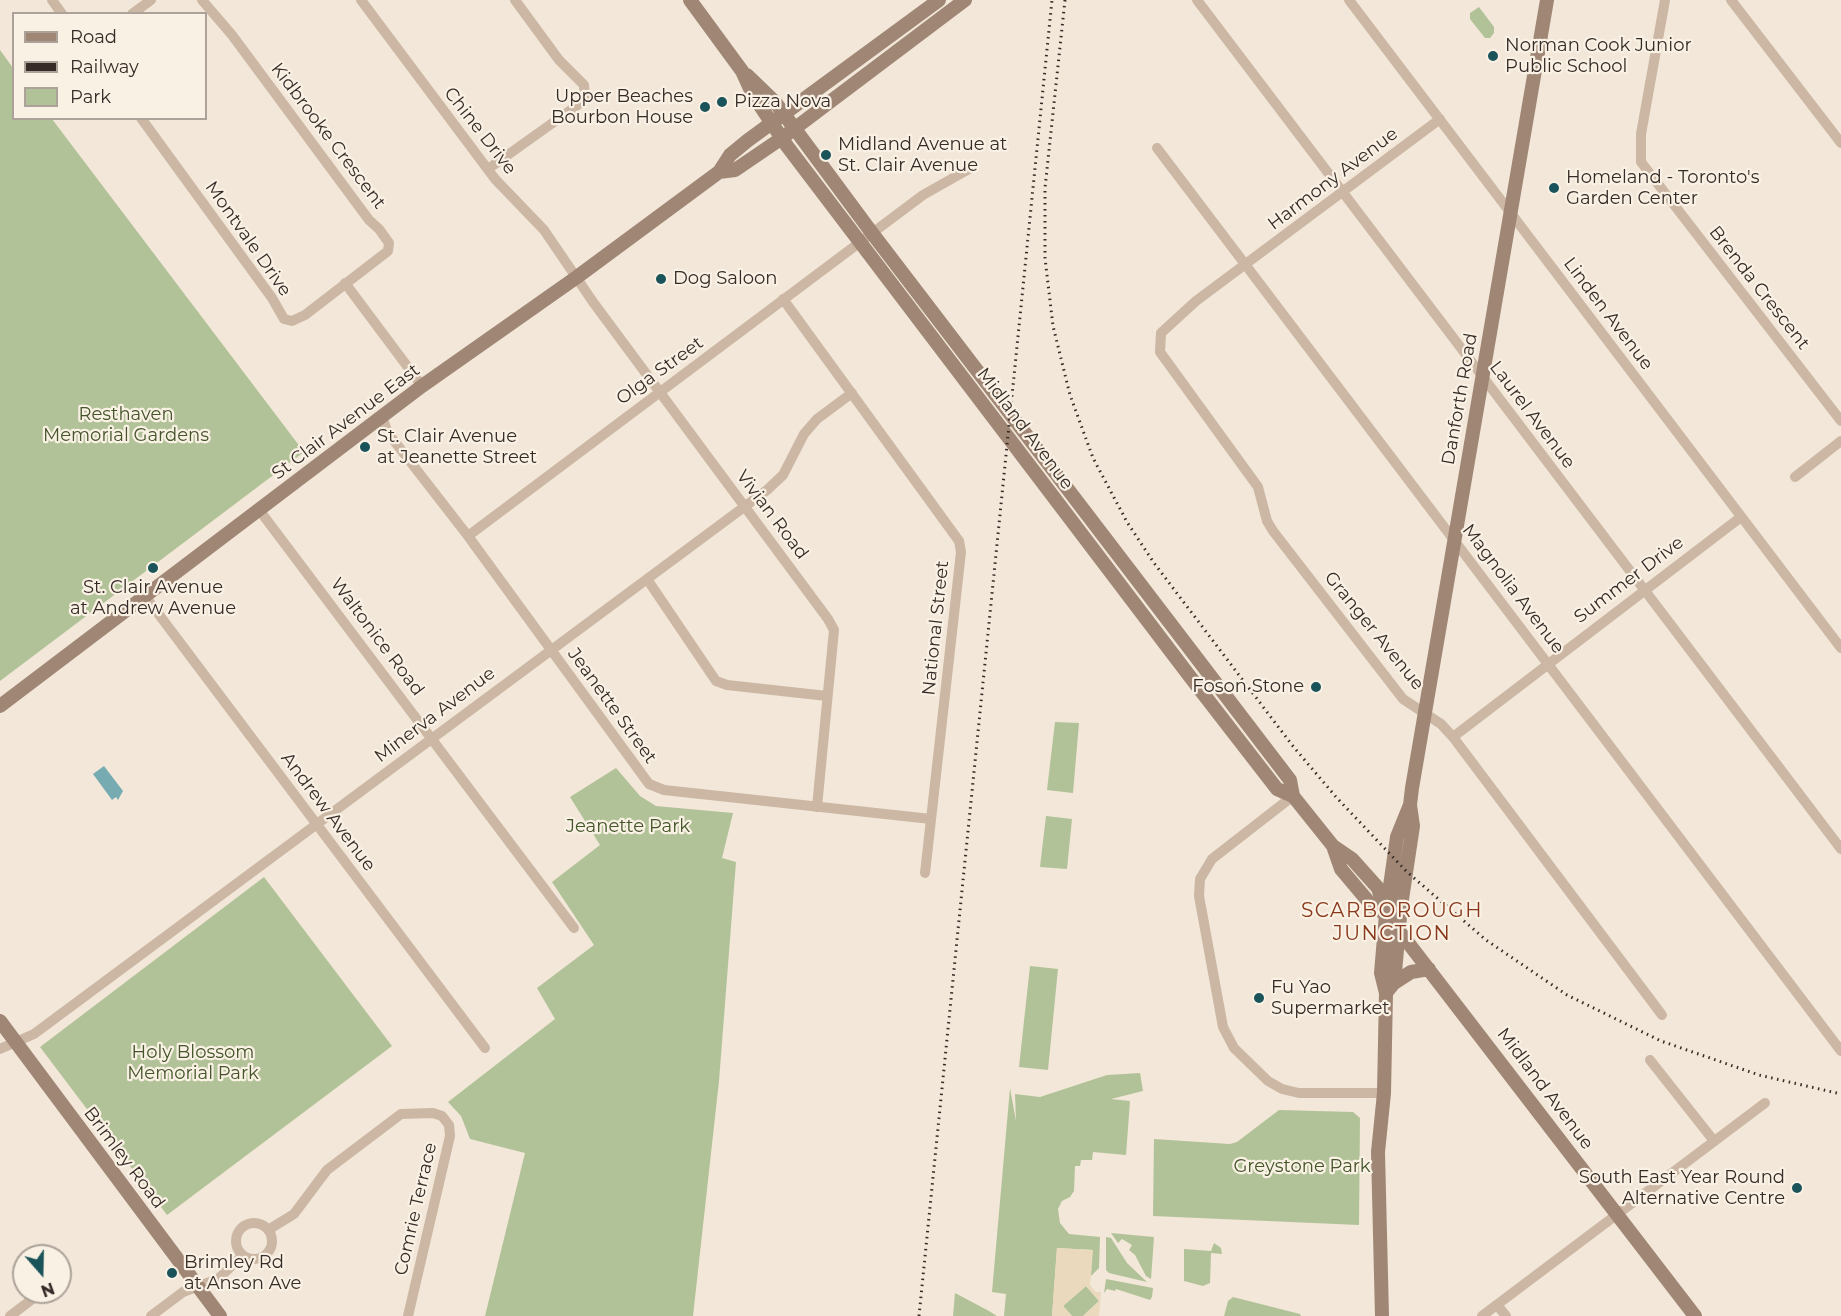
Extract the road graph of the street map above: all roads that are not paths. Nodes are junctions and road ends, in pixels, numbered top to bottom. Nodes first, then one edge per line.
1 (151, 0) edge
2 (202, 0) edge
3 (361, 0) edge
4 (515, 0) edge
5 (690, 0) edge
6 (939, 0) edge
7 (965, 0) edge
8 (1197, 0) edge
9 (1348, 0) edge
10 (1547, 0) edge
11 (1665, 0) edge
12 (1731, 0) edge
13 (135, 12) edge
14 (778, 119) junction
15 (1440, 119) junction
16 (142, 120) edge
17 (794, 130) junction
18 (782, 138) junction
19 (1841, 143) edge
20 (1157, 148) dead end
21 (488, 169) junction
22 (969, 169) dead end
23 (719, 172) junction
24 (1342, 194) junction
25 (1511, 212) junction
26 (872, 233) junction
27 (860, 242) junction
28 (1246, 266) junction
29 (576, 277) junction
30 (345, 283) junction
31 (783, 299) junction
32 (1482, 377) junction
33 (422, 386) junction
34 (660, 391) junction
35 (852, 393) junction
36 (382, 417) junction
37 (1841, 421) edge
38 (1841, 441) edge
39 (1795, 477) dead end
40 (745, 506) junction
41 (260, 511) junction
42 (1741, 517) junction
43 (468, 536) junction
44 (1455, 541) junction
45 (647, 579) junction
46 (1643, 589) junction
47 (145, 596) junction
48 (1841, 648) edge
49 (552, 650) junction
50 (1548, 663) junction
51 (827, 696) junction
52 (0, 706) edge
53 (1425, 713) junction
54 (1453, 736) junction
55 (433, 738) junction
56 (1293, 796) junction
57 (1410, 805) junction
58 (817, 807) junction
59 (931, 819) junction
60 (317, 824) junction
61 (1841, 849) edge
62 (925, 873) dead end
63 (1386, 914) junction
64 (574, 928) dead end
65 (1399, 931) junction
66 (1429, 969) junction
67 (1390, 988) junction
68 (1662, 1015) dead end
69 (0, 1021) edge
70 (16, 1042) junction
71 (485, 1048) dead end
72 (0, 1049) edge
73 (1841, 1051) edge
74 (1650, 1060) dead end
75 (1384, 1093) junction
76 (1765, 1103) dead end
77 (1714, 1141) junction
78 (1618, 1214) junction
79 (268, 1230) junction
80 (243, 1255) junction
81 (198, 1287) junction
82 (26, 1304) edge
83 (1497, 1305) junction
84 (10, 1316) edge
85 (151, 1316) edge
86 (220, 1316) edge
87 (408, 1316) edge
88 (1382, 1316) edge
89 (1482, 1316) edge
90 (1506, 1316) edge
91 (1695, 1316) edge

1 - 13 street
2 - 30 street, Kidbrooke Crescent
3 - 21 street, Chine Drive
4 - 21 street
5 - 14 main road, Midland Avenue
6 - 14 main road, St Clair Avenue East
7 - 17 main road, St Clair Avenue East
8 - 24 street, Laurel Avenue
9 - 15 street, Linden Avenue
10 - 25 main road, Danforth Road
11 - 37 street, Brenda Crescent
12 - 19 street
14 - 17 main road, Midland Avenue
14 - 18 main road, Midland Avenue
14 - 23 main road, St Clair Avenue East
15 - 24 street, Harmony Avenue
15 - 25 street, Linden Avenue
16 - 30 street, Montvale Drive
17 - 18 main road, St Clair Avenue East
17 - 26 main road, Midland Avenue
18 - 23 main road, St Clair Avenue East
18 - 27 main road, Midland Avenue
20 - 28 street, Magnolia Avenue
21 - 29 street, Chine Drive
22 - 26 street, Olga Street
23 - 29 main road, St Clair Avenue East
24 - 28 street, Harmony Avenue
24 - 32 street, Laurel Avenue
25 - 32 main road, Danforth Road
25 - 42 street, Linden Avenue
26 - 27 street, Olga Street
26 - 56 main road, Midland Avenue
27 - 31 street, Olga Street
27 - 56 main road, Midland Avenue
28 - 44 street, Magnolia Avenue
28 - 53 street, Granger Avenue
29 - 33 main road, St Clair Avenue East
29 - 34 street, Vivian Road
30 - 33 street
31 - 34 street, Olga Street
31 - 35 street, National Street
32 - 44 main road, Danforth Road
32 - 46 street, Laurel Avenue
33 - 36 main road, St Clair Avenue East
34 - 40 street, Vivian Road
34 - 43 street, Olga Street
35 - 40 street, Minerva Avenue
35 - 59 street, National Street
36 - 41 main road, St Clair Avenue East
36 - 43 street, Jeanette Street
38 - 39 street
40 - 45 street, Minerva Avenue
40 - 51 street, Vivian Road
41 - 47 main road, St Clair Avenue East
41 - 55 street, Waltonice Road
42 - 46 street, Summer Drive
42 - 48 street, Linden Avenue
43 - 49 street, Jeanette Street
44 - 50 street, Magnolia Avenue
44 - 53 main road, Danforth Road
45 - 49 street, Minerva Avenue
45 - 51 street
46 - 50 street, Summer Drive
46 - 61 street, Laurel Avenue
47 - 52 main road, St Clair Avenue East
47 - 60 street, Andrew Avenue
49 - 55 street, Minerva Avenue
49 - 58 street, Jeanette Street
50 - 54 street, Summer Drive
50 - 73 street, Magnolia Avenue
51 - 58 street, Vivian Road
53 - 54 street, Granger Avenue
53 - 57 main road, Danforth Road
54 - 68 street, Granger Avenue
55 - 60 street, Minerva Avenue
55 - 64 street, Waltonice Road
56 - 63 main road, Midland Avenue
56 - 75 street
57 - 63 main road, Danforth Road
57 - 65 main road, Danforth Road
58 - 59 street, Jeanette Street
59 - 62 street, National Street
60 - 70 street, Minerva Avenue
60 - 71 street, Andrew Avenue
63 - 65 main road, Midland Avenue
63 - 67 main road, Danforth Road
65 - 66 main road, Midland Avenue
65 - 67 main road, Danforth Road
66 - 67 main road
66 - 78 main road, Midland Avenue
67 - 75 main road, Danforth Road
69 - 70 main road, Brimley Road
70 - 72 street, Minerva Avenue
70 - 81 main road, Brimley Road
74 - 77 street
75 - 88 main road, Danforth Road
76 - 77 street
77 - 78 street
78 - 83 street
78 - 91 main road, Midland Avenue
79 - 80 street
79 - 80 street
79 - 87 street, Comrie Terrace
80 - 81 street
81 - 85 street
81 - 86 main road, Brimley Road
82 - 84 street
83 - 89 street
83 - 90 street

